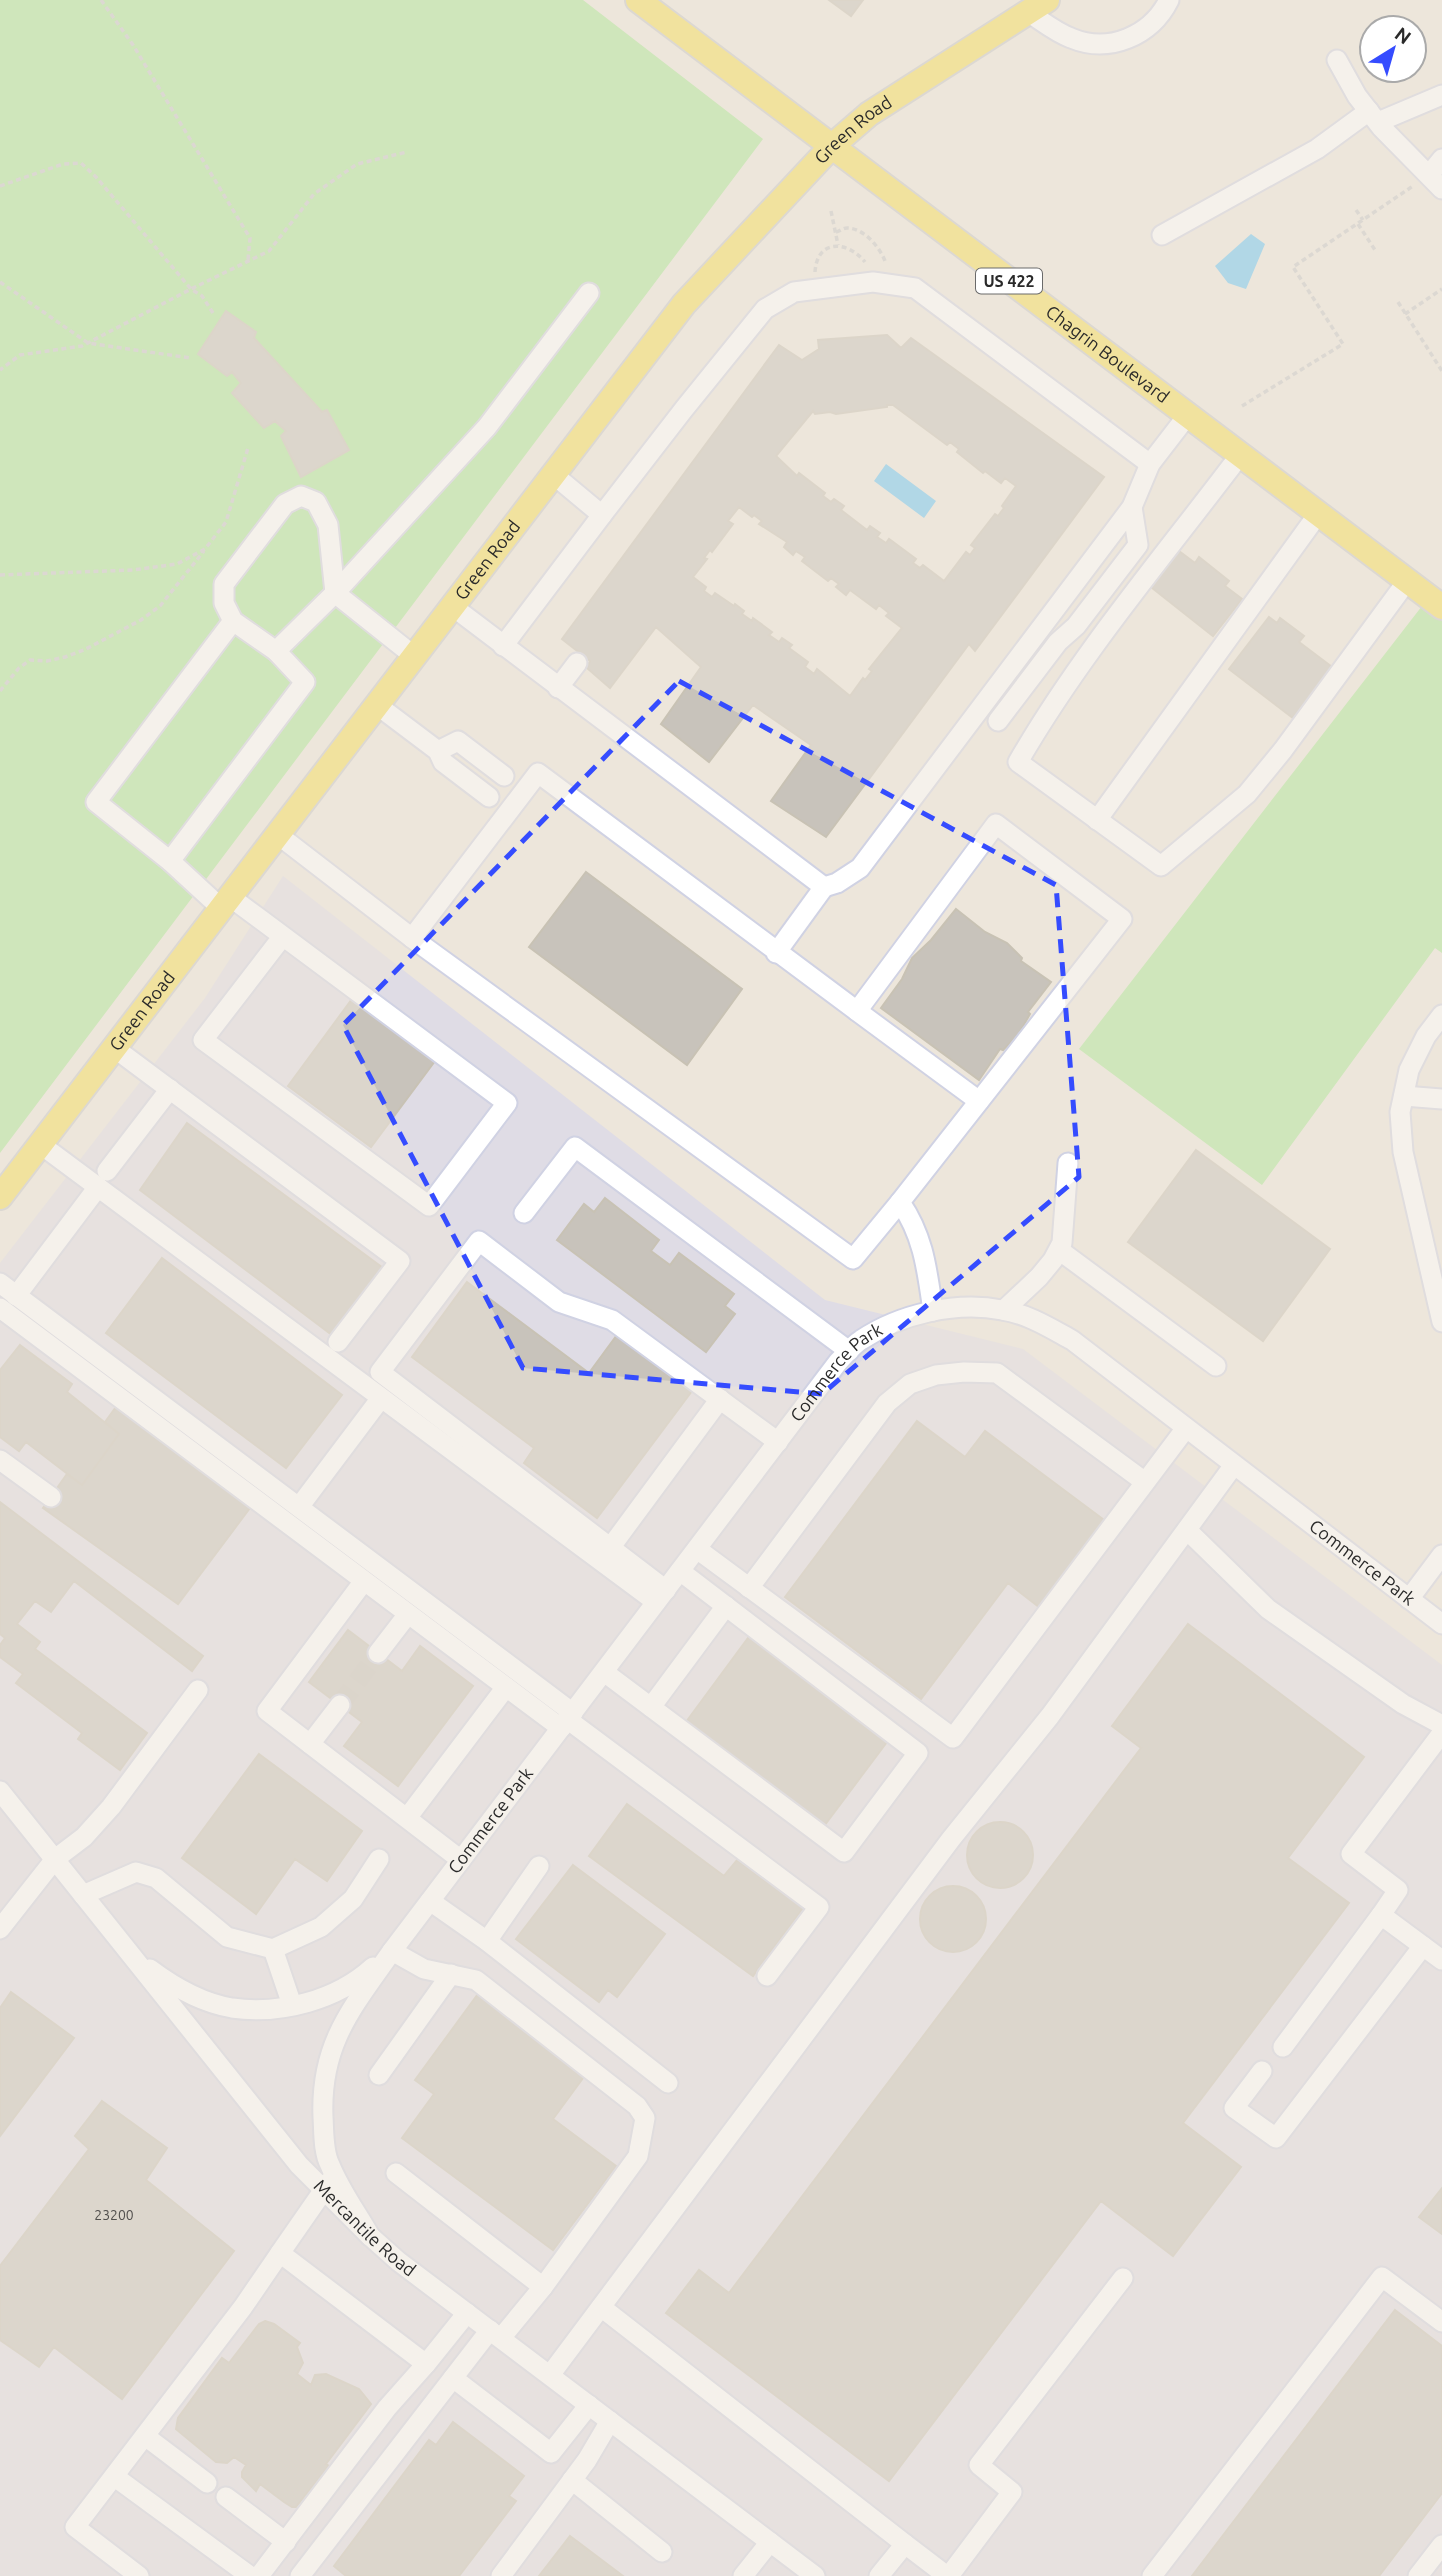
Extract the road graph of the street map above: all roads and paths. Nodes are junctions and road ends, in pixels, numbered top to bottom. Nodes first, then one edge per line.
1 (101, 0) edge
2 (1169, 0) edge
3 (653, 4) edge
4 (1038, 6) edge
5 (1337, 60) dead end
6 (1442, 95) edge
7 (1374, 117) junction
8 (832, 146) junction
9 (407, 152) dead end
10 (1442, 159) edge
11 (1436, 182) edge
12 (0, 186) edge
13 (1356, 210) dead end
14 (831, 211) dead end
15 (1363, 220) junction
16 (1358, 224) junction
17 (836, 232) junction
18 (1161, 235) dead end
19 (838, 245) junction
20 (1375, 250) dead end
21 (248, 260) junction
22 (887, 268) dead end
23 (869, 270) dead end
24 (816, 278) dead end
25 (0, 282) edge
26 (191, 289) junction
27 (1442, 289) edge
28 (589, 293) dead end
29 (1398, 302) dead end
30 (213, 313) dead end
31 (1405, 314) junction
32 (88, 343) junction
33 (190, 358) dead end
34 (0, 370) edge
35 (1442, 371) edge
36 (1242, 405) dead end
37 (1187, 416) junction
38 (248, 448) dead end
39 (1240, 455) junction
40 (1150, 464) junction
41 (554, 475) junction
42 (1132, 507) junction
43 (602, 514) junction
44 (1318, 514) junction
45 (205, 549) junction
46 (0, 575) edge
47 (1407, 581) junction
48 (1073, 586) junction
49 (335, 593) junction
50 (452, 607) junction
51 (1442, 607) edge
52 (233, 621) junction
53 (1058, 642) junction
54 (503, 646) junction
55 (276, 652) junction
56 (414, 656) junction
57 (577, 663) dead end
58 (558, 688) junction
59 (0, 691) edge
60 (377, 705) junction
61 (998, 721) dead end
62 (438, 751) junction
63 (504, 776) dead end
64 (489, 797) dead end
65 (1097, 820) junction
66 (277, 834) junction
67 (170, 861) junction
68 (824, 887) junction
69 (225, 902) junction
70 (283, 936) junction
71 (412, 937) junction
72 (776, 953) junction
73 (857, 1011) junction
74 (1442, 1015) edge
75 (113, 1047) junction
76 (170, 1089) junction
77 (1404, 1096) junction
78 (1442, 1099) edge
79 (979, 1101) junction
80 (40, 1144) junction
81 (1068, 1163) dead end
82 (103, 1179) junction
83 (0, 1197) edge
84 (900, 1202) junction
85 (524, 1213) dead end
86 (1059, 1250) junction
87 (0, 1283) edge
88 (1438, 1286) edge
89 (16, 1296) junction
90 (1004, 1310) junction
91 (1, 1311) edge
92 (933, 1311) junction
93 (1442, 1322) edge
94 (338, 1342) dead end
95 (849, 1351) junction
96 (1216, 1366) dead end
97 (381, 1398) junction
98 (720, 1399) junction
99 (1186, 1428) junction
100 (778, 1442) junction
101 (0, 1460) edge
102 (1234, 1465) junction
103 (1145, 1482) junction
104 (51, 1497) dead end
105 (299, 1507) junction
106 (1187, 1530) junction
107 (610, 1548) junction
108 (697, 1549) junction
109 (1442, 1555) edge
110 (680, 1572) junction
111 (364, 1581) junction
112 (749, 1588) junction
113 (661, 1596) junction
114 (1409, 1599) junction
115 (726, 1606) junction
116 (408, 1614) junction
117 (1442, 1624) edge
118 (378, 1653) tunnel mouth
119 (604, 1671) junction
120 (506, 1687) junction
121 (198, 1690) dead end
122 (340, 1705) tunnel mouth
123 (651, 1707) junction
124 (567, 1720) junction
125 (1442, 1725) edge
126 (1442, 1733) edge
127 (310, 1744) junction
128 (1, 1795) edge
129 (407, 1818) junction
130 (55, 1859) junction
131 (379, 1859) dead end
132 (461, 1860) junction
133 (540, 1866) dead end
134 (83, 1895) junction
135 (430, 1901) junction
136 (1381, 1914) junction
137 (0, 1929) edge
138 (487, 1941) junction
139 (1423, 1946) junction
140 (273, 1949) junction
141 (392, 1951) junction
142 (132, 1956) junction
143 (1442, 1960) edge
144 (451, 1974) junction
145 (768, 1976) dead end
146 (292, 2005) junction
147 (1283, 2046) dead end
148 (1262, 2071) dead end
149 (379, 2075) dead end
150 (668, 2083) dead end
151 (396, 2173) dead end
152 (329, 2182) junction
153 (370, 2236) joint
154 (280, 2253) junction
155 (1123, 2278) dead end
156 (543, 2287) junction
157 (601, 2307) junction
158 (467, 2313) junction
159 (1442, 2322) edge
160 (496, 2334) junction
161 (426, 2364) junction
162 (550, 2375) junction
163 (453, 2378) junction
164 (589, 2405) junction
165 (610, 2421) junction
166 (145, 2437) junction
167 (115, 2477) junction
168 (572, 2480) junction
169 (207, 2483) dead end
170 (226, 2497) dead end
171 (286, 2542) junction
172 (770, 2542) junction
173 (905, 2544) junction
174 (1442, 2545) edge
175 (662, 2552) dead end
176 (139, 2576) edge
177 (250, 2576) edge
178 (259, 2576) edge
179 (300, 2576) edge
180 (502, 2576) edge
181 (743, 2576) edge
182 (815, 2576) edge
183 (879, 2576) edge
184 (948, 2576) edge
185 (1152, 2576) edge
186 (1418, 2576) edge

1 - 21 path
2 - 4 street
3 - 8 main road, Chagrin Boulevard / US 422
4 - 8 main road, Green Road
5 - 7 street
6 - 7 street
7 - 11 street
7 - 18 street
8 - 37 main road, Chagrin Boulevard / US 422
8 - 41 main road, Green Road
9 - 21 path
10 - 11 street
11 - 15 path
12 - 26 path
13 - 15 path
14 - 17 path
15 - 16 path
16 - 20 path
16 - 36 path
17 - 19 path
17 - 22 path
19 - 23 path
19 - 24 path
21 - 26 path
25 - 32 path
26 - 30 path
26 - 32 path
27 - 31 path
28 - 49 street
29 - 31 path
31 - 35 path
32 - 33 path
32 - 34 path
37 - 39 main road, Chagrin Boulevard / US 422
37 - 40 street
38 - 45 path
39 - 44 main road, Chagrin Boulevard / US 422
39 - 65 street
40 - 42 street
40 - 43 street
41 - 43 street
41 - 50 main road, Green Road
42 - 48 street
42 - 53 street
43 - 54 street
44 - 47 main road, Chagrin Boulevard / US 422
44 - 65 street
45 - 46 path
45 - 59 path
47 - 51 main road, Chagrin Boulevard / US 422
47 - 65 street
48 - 53 street
48 - 68 street
49 - 52 street
49 - 55 street
49 - 56 street
50 - 54 street
50 - 56 main road, Green Road
52 - 55 street
52 - 67 street
53 - 61 street
54 - 58 street
55 - 67 street
56 - 60 main road, Green Road
57 - 58 street
58 - 68 street
60 - 62 street
60 - 66 main road, Green Road
62 - 63 street
62 - 64 street
66 - 69 main road, Green Road
66 - 71 street
67 - 69 street
68 - 72 street
69 - 70 street
69 - 75 main road, Green Road
70 - 70 street
71 - 72 street
71 - 84 street
72 - 73 street
73 - 79 street
73 - 79 street
74 - 77 street
75 - 76 street
75 - 80 main road, Green Road
76 - 82 street
76 - 94 street
77 - 78 street
77 - 88 street
79 - 84 street
80 - 82 street
80 - 83 main road, Green Road
81 - 86 street
82 - 89 street
82 - 97 street
84 - 92 street
85 - 95 street
86 - 90 street
86 - 96 street
87 - 89 street
88 - 93 street
89 - 105 street
90 - 92 street, Commerce Park
90 - 99 street, Commerce Park
91 - 111 street
92 - 95 street, Commerce Park
95 - 100 street, Commerce Park
97 - 105 street
97 - 113 street
98 - 100 street
98 - 107 street
98 - 107 street
99 - 102 street, Commerce Park
99 - 103 street
100 - 108 street, Commerce Park
101 - 104 street
102 - 106 street
102 - 114 street, Commerce Park
103 - 112 street
103 - 112 street
105 - 124 street
106 - 125 street
106 - 157 street
107 - 113 street
108 - 110 street, Commerce Park
108 - 112 street
109 - 114 street
110 - 113 street, Commerce Park
110 - 115 street
111 - 116 street
111 - 127 street
113 - 119 street, Commerce Park
114 - 117 street, Commerce Park
115 - 123 street
115 - 123 street
116 - 118 street
116 - 120 street
119 - 123 street
119 - 124 street, Commerce Park
120 - 124 street
120 - 129 street
121 - 130 street
122 - 127 street
124 - 132 street, Commerce Park
124 - 145 street
126 - 136 street
127 - 129 street
128 - 130 street, Mercantile Road
129 - 132 street
130 - 134 street, Mercantile Road
130 - 137 street
131 - 140 street
132 - 135 street, Commerce Park
133 - 138 street
134 - 140 street
134 - 142 street, Mercantile Road
135 - 138 street
135 - 141 street, Commerce Park
136 - 139 street
136 - 147 street
138 - 150 street
139 - 143 street
139 - 148 street
140 - 146 street
141 - 144 street
141 - 146 street, Commerce Park
141 - 152 street, Commerce Park
142 - 146 street, Commerce Park
142 - 152 street, Mercantile Road
144 - 149 street
144 - 156 street
151 - 156 street
152 - 153 street, Commerce Park
152 - 154 street
153 - 158 street, Mercantile Road
154 - 161 street
154 - 166 street
155 - 184 street
156 - 160 street
157 - 162 street
157 - 173 street
158 - 160 street, Mercantile Road
158 - 161 street
159 - 185 street
160 - 162 street, Mercantile Road
160 - 163 street
161 - 171 street
162 - 164 street, Mercantile Road
163 - 164 street
163 - 179 street
164 - 165 street, Mercantile Road
165 - 168 street
165 - 172 street, Mercantile Road
166 - 167 street
166 - 169 street
167 - 176 street
167 - 177 street
168 - 175 street
168 - 180 street
170 - 171 street
171 - 178 street
172 - 181 street
172 - 182 street, Mercantile Road
173 - 183 street
173 - 184 street
174 - 186 street

